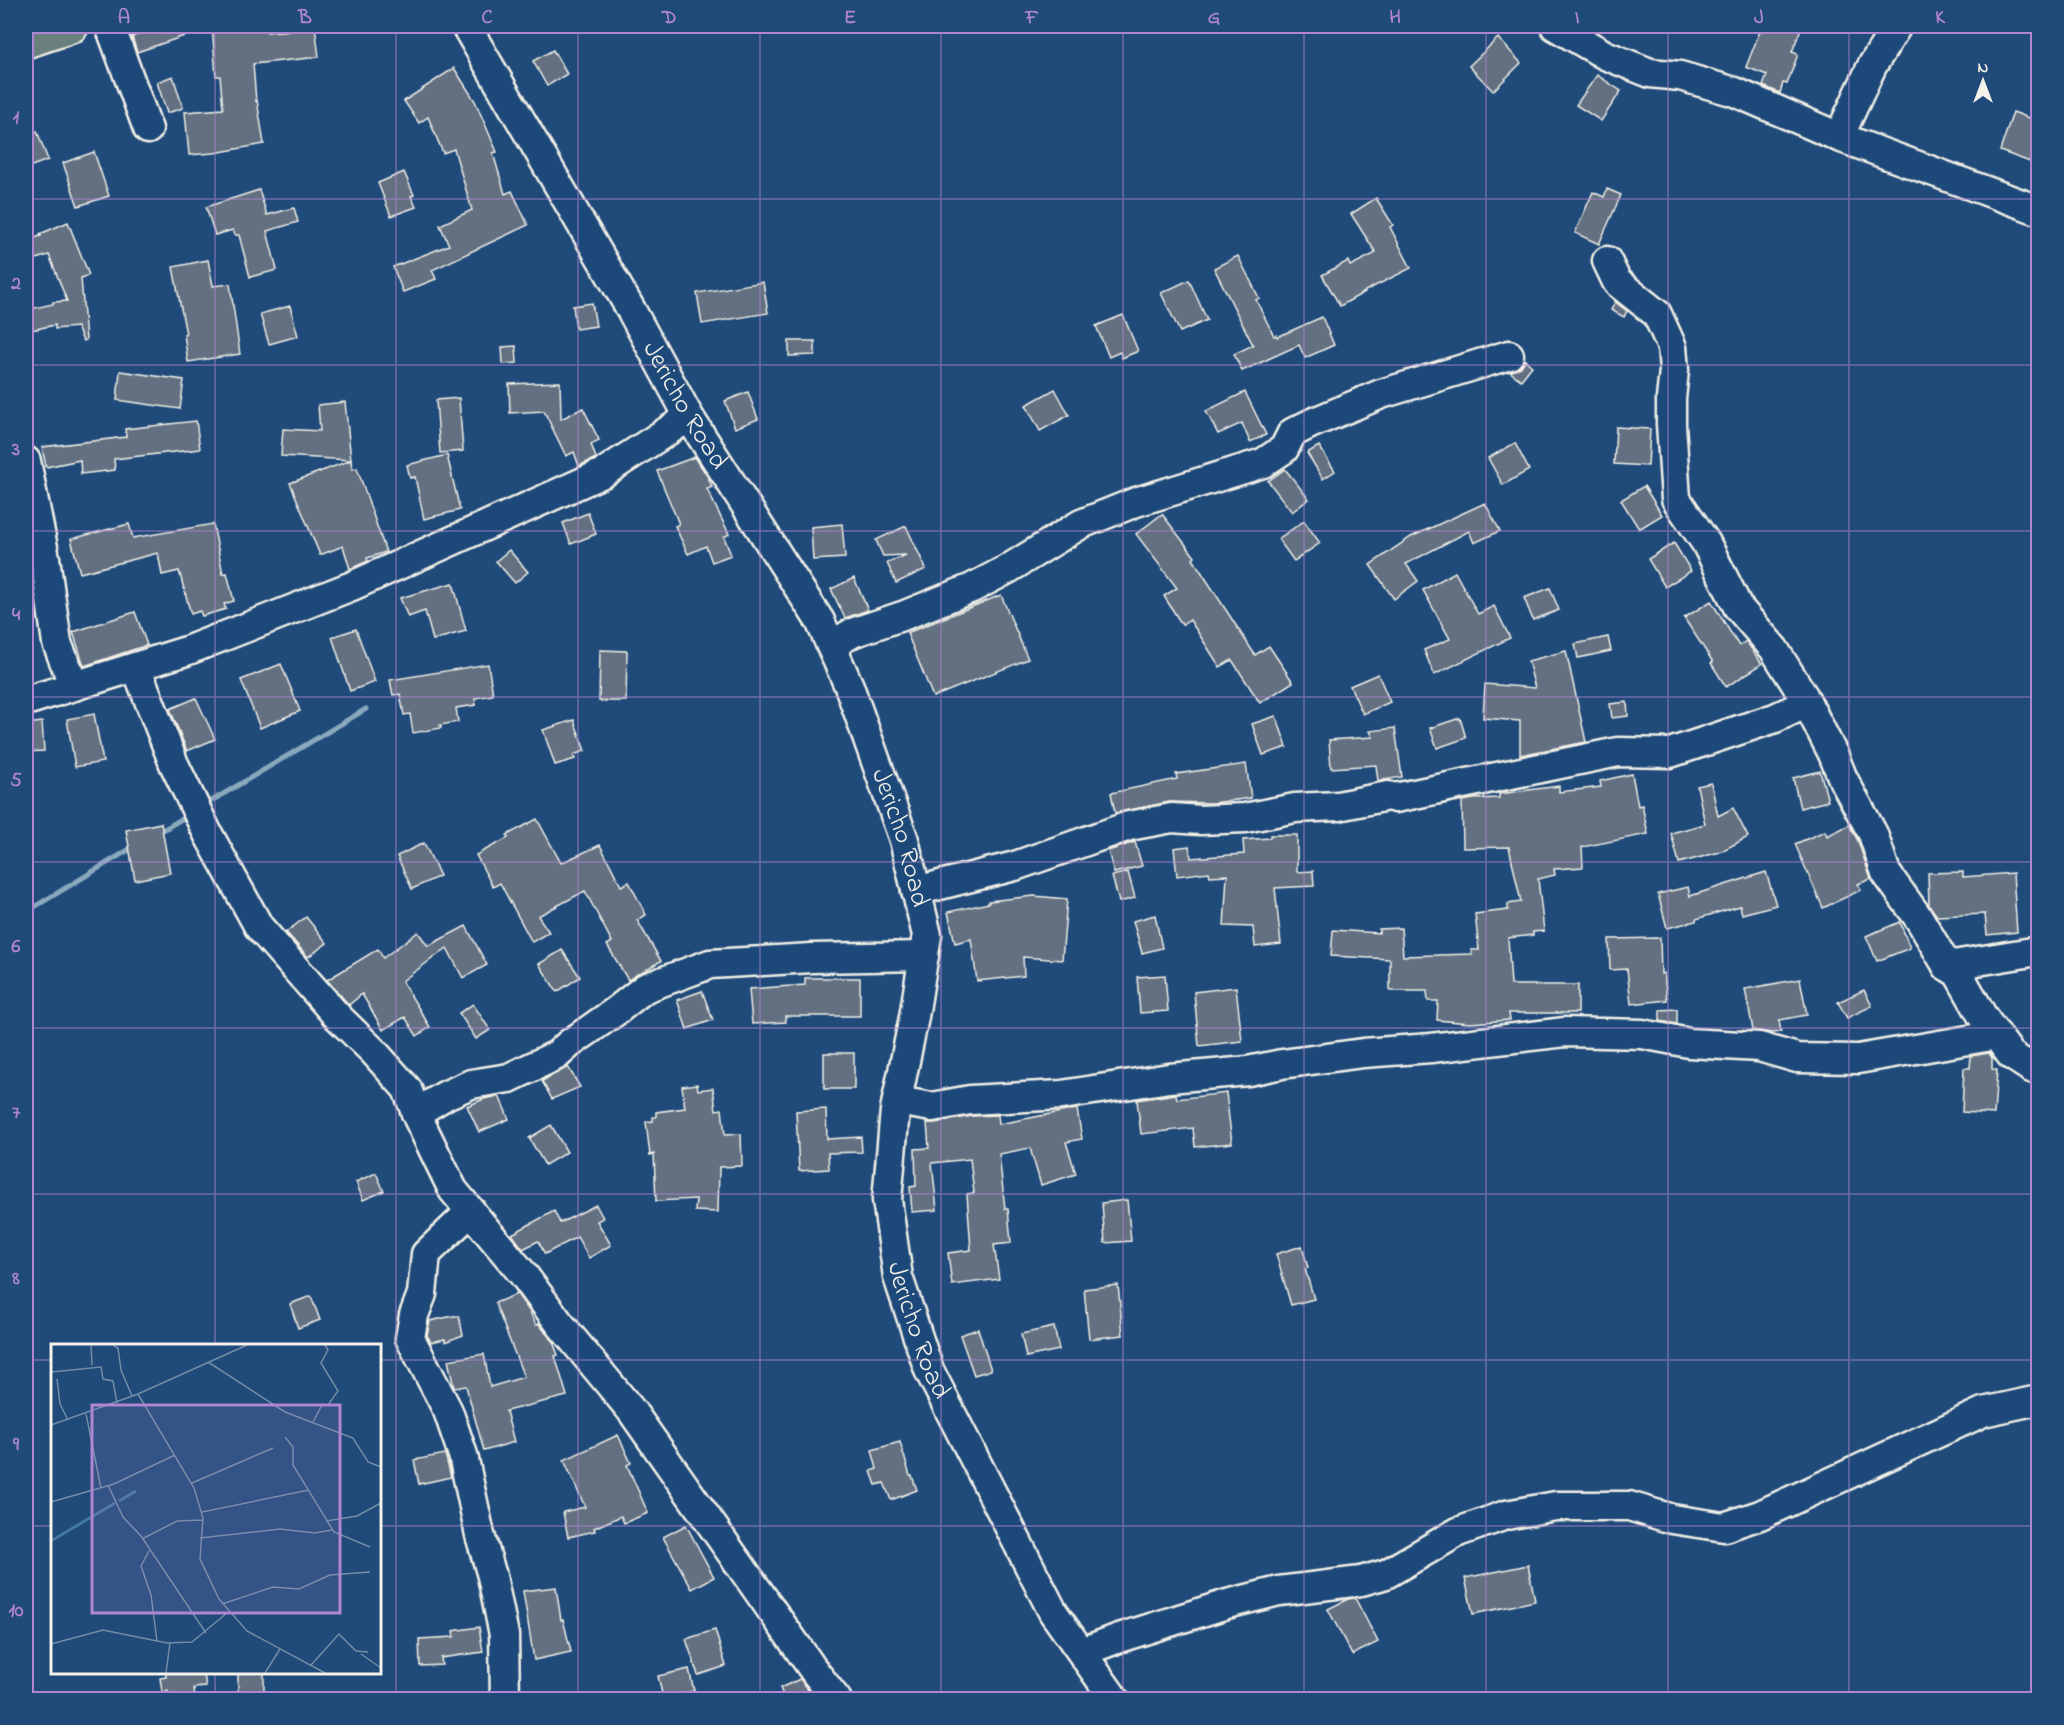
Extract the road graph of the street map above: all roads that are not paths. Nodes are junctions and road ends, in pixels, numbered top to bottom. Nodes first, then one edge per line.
1 (71, 26) edge
2 (110, 26) edge
3 (466, 26) edge
4 (1555, 26) edge
5 (1897, 26) edge
6 (26, 41) edge
7 (148, 129) dead end
8 (1839, 137) junction
9 (2038, 210) edge
10 (1607, 261) dead end
11 (1509, 355) dead end
12 (689, 417) junction
13 (26, 461) edge
14 (831, 646) junction
15 (136, 667) junction
16 (74, 686) junction
17 (26, 701) edge
18 (1807, 703) junction
19 (916, 891) junction
20 (2038, 951) edge
21 (924, 956) junction
22 (1947, 966) junction
23 (1996, 1035) junction
24 (2038, 1070) edge
25 (897, 1101) junction
26 (416, 1113) junction
27 (471, 1211) junction
28 (2038, 1400) edge
29 (1082, 1652) junction
30 (505, 1700) edge
31 (837, 1700) edge
32 (1115, 1700) edge

1 - 6 main road
2 - 7 street
3 - 12 street, Jericho Road
4 - 8 street
5 - 8 street
8 - 9 street
10 - 18 street
11 - 14 street
12 - 14 street, Jericho Road
12 - 15 street
13 - 16 street
14 - 19 street, Jericho Road
15 - 16 street
15 - 26 street
16 - 17 street
18 - 19 street
18 - 22 street
19 - 21 street, Jericho Road
20 - 22 street
21 - 25 street, Jericho Road
21 - 26 street
22 - 23 street
23 - 24 street
23 - 25 street
25 - 29 street, Jericho Road
26 - 27 street
27 - 30 street
27 - 31 street
28 - 29 street
29 - 32 street, Jericho Road

